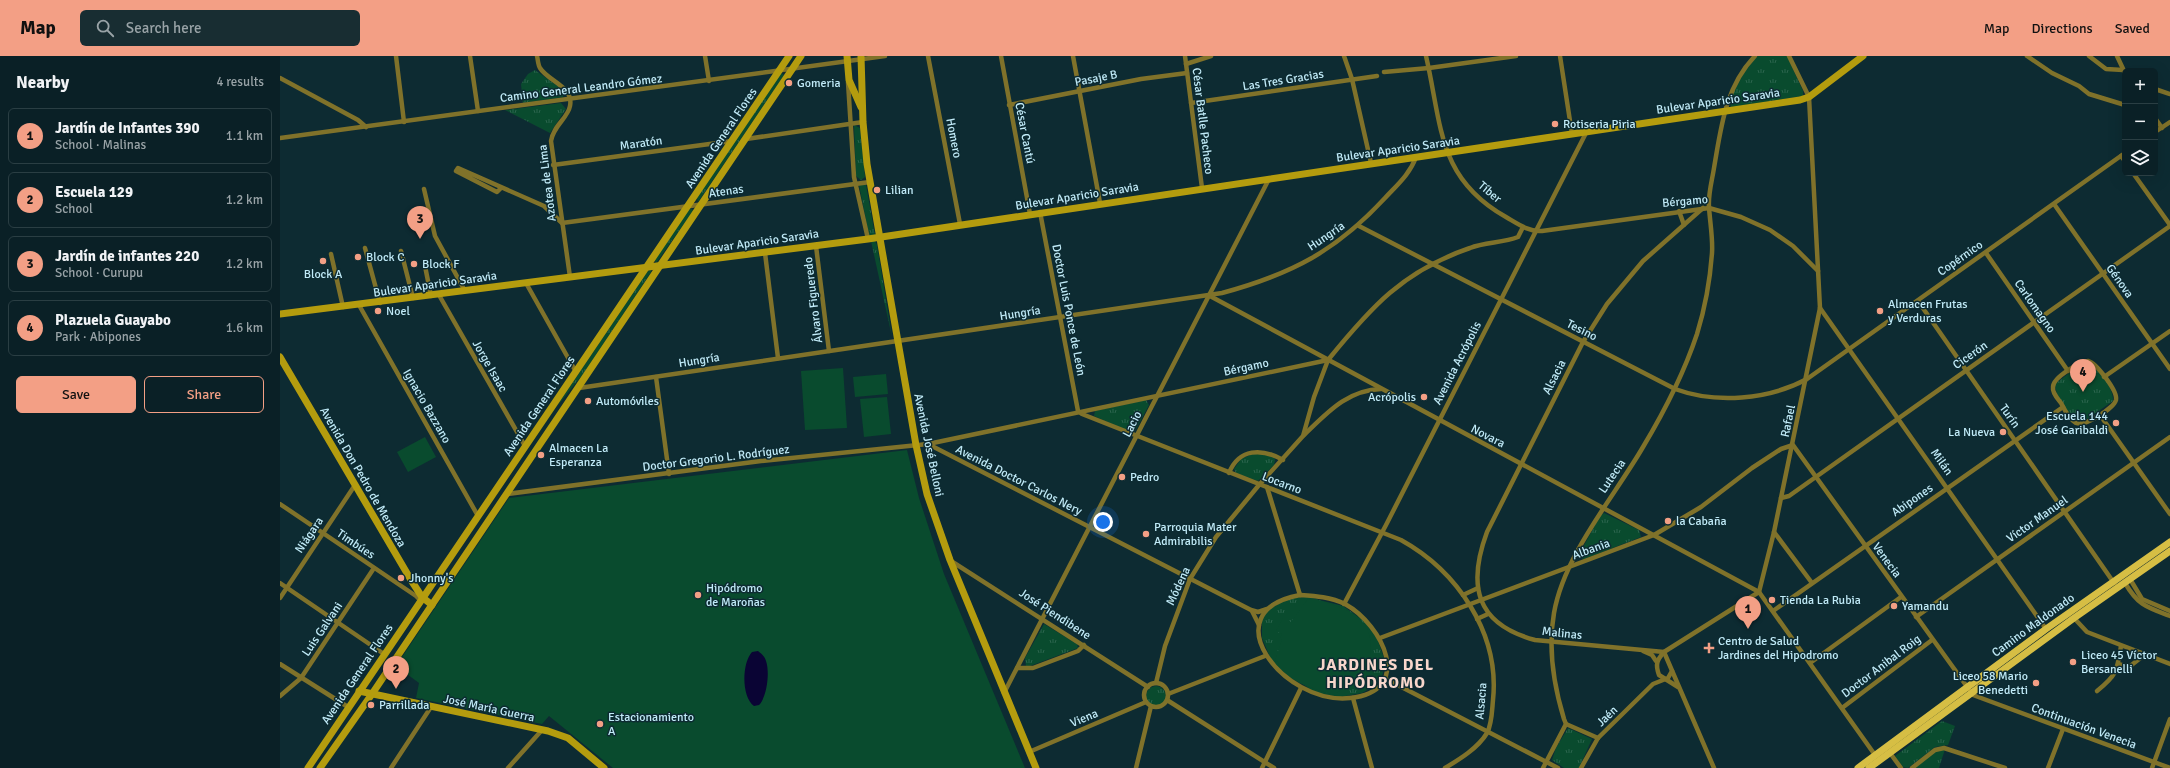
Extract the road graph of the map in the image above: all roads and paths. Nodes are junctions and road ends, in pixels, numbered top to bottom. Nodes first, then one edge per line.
1 (396, 56) edge
2 (470, 56) edge
3 (537, 56) edge
4 (705, 56) edge
5 (789, 56) edge
6 (801, 56) edge
7 (885, 56) edge
8 (928, 56) edge
9 (1000, 56) edge
10 (1072, 56) edge
11 (1185, 56) edge
12 (1211, 56) edge
13 (1344, 56) edge
14 (1426, 56) edge
15 (1516, 56) edge
16 (1560, 56) edge
17 (1755, 56) edge
18 (1789, 56) edge
19 (1863, 56) edge
20 (2028, 56) edge
21 (2089, 56) edge
22 (2117, 56) edge
23 (861, 57) edge
24 (847, 58) edge
25 (1186, 64) junction
26 (1429, 68) junction
27 (2122, 68) edge
28 (792, 69) junction
29 (778, 71) junction
30 (1384, 72) dead end
31 (2122, 72) edge
32 (1187, 73) junction
33 (1378, 76) dead end
34 (848, 77) junction
35 (280, 78) edge
36 (1352, 79) junction
37 (709, 81) junction
38 (2158, 90) edge
39 (1079, 91) junction
40 (2170, 94) edge
41 (1809, 98) junction
42 (570, 100) junction
43 (1191, 103) junction
44 (2122, 104) edge
45 (1009, 105) junction
46 (862, 110) junction
47 (478, 111) junction
48 (1725, 111) junction
49 (404, 122) junction
50 (863, 122) junction
51 (2158, 122) edge
52 (2170, 122) edge
53 (850, 124) junction
54 (366, 127) junction
55 (2162, 128) junction
56 (2158, 130) edge
57 (1587, 131) junction
58 (1572, 134) junction
59 (280, 138) edge
60 (746, 139) junction
61 (733, 141) junction
62 (1446, 153) junction
63 (2122, 155) edge
64 (1416, 157) junction
65 (1371, 163) junction
66 (553, 165) junction
67 (2136, 176) edge
68 (1269, 179) junction
69 (870, 182) junction
70 (856, 184) junction
71 (501, 188) junction
72 (1202, 188) junction
73 (424, 189) dead end
74 (1100, 203) junction
75 (2054, 204) junction
76 (701, 205) junction
77 (688, 207) junction
78 (1703, 208) junction
79 (1709, 208) junction
80 (1679, 211) junction
81 (1040, 212) junction
82 (1030, 214) junction
83 (562, 224) junction
84 (960, 224) junction
85 (1684, 225) junction
86 (2170, 225) edge
87 (1359, 226) junction
88 (1523, 227) junction
89 (1535, 232) junction
90 (880, 237) junction
91 (868, 239) junction
92 (816, 246) junction
93 (365, 248) dead end
94 (401, 250) dead end
95 (765, 253) junction
96 (1986, 253) junction
97 (331, 254) dead end
98 (1433, 264) junction
99 (424, 266) dead end
100 (659, 266) junction
101 (648, 267) junction
102 (1818, 271) junction
103 (2103, 273) junction
104 (570, 277) junction
105 (526, 283) junction
106 (465, 291) junction
107 (439, 294) junction
108 (431, 296) junction
109 (1209, 296) junction
110 (413, 298) junction
111 (1500, 299) junction
112 (1918, 300) junction
113 (380, 302) junction
114 (359, 305) junction
115 (342, 307) junction
116 (1820, 308) junction
117 (280, 314) edge
118 (1060, 317) junction
119 (2035, 322) junction
120 (2170, 331) edge
121 (898, 342) junction
122 (1583, 342) junction
123 (2152, 344) junction
124 (1849, 348) junction
125 (829, 351) junction
126 (280, 357) edge
127 (778, 358) junction
128 (1328, 360) junction
129 (2170, 369) edge
130 (1966, 370) junction
131 (2068, 371) junction
132 (576, 372) junction
133 (656, 377) junction
134 (2104, 377) junction
135 (1807, 379) junction
136 (579, 388) junction
137 (1381, 389) junction
138 (1675, 389) junction
139 (1158, 395) junction
140 (2063, 407) junction
141 (1078, 411) junction
142 (2100, 414) junction
143 (1898, 418) junction
144 (1439, 421) junction
145 (1303, 436) junction
146 (1137, 437) junction
147 (2170, 437) edge
148 (2015, 440) junction
149 (928, 444) junction
150 (916, 445) junction
151 (1793, 445) junction
152 (525, 446) junction
153 (1283, 460) junction
154 (2134, 462) junction
155 (1522, 464) junction
156 (1229, 473) junction
157 (669, 474) junction
158 (1817, 477) junction
159 (355, 485) junction
160 (1259, 485) junction
161 (1267, 487) junction
162 (1947, 488) junction
163 (507, 494) junction
164 (1781, 498) junction
165 (280, 504) edge
166 (1603, 508) junction
167 (2065, 511) junction
168 (2170, 514) edge
169 (478, 516) junction
170 (1089, 528) junction
171 (1382, 532) junction
172 (1774, 532) junction
173 (322, 533) junction
174 (1654, 535) junction
175 (2170, 542) edge
176 (1865, 546) junction
177 (2170, 551) edge
178 (1997, 559) junction
179 (950, 560) junction
180 (1571, 567) junction
181 (374, 568) junction
182 (1190, 579) junction
183 (2127, 581) junction
184 (280, 583) edge
185 (1812, 584) junction
186 (2116, 585) junction
187 (286, 588) junction
188 (1478, 588) junction
189 (1759, 592) junction
190 (1300, 595) junction
191 (1463, 595) junction
192 (1901, 597) junction
193 (280, 598) edge
194 (1481, 600) junction
195 (425, 601) junction
196 (1344, 604) junction
197 (1469, 605) junction
198 (1267, 609) junction
199 (1251, 610) junction
200 (1773, 611) junction
201 (2170, 611) edge
202 (1488, 614) junction
203 (2170, 616) edge
204 (1916, 617) junction
205 (1043, 618) junction
206 (2074, 618) junction
207 (1477, 619) junction
208 (338, 623) junction
209 (1260, 627) junction
210 (2046, 629) junction
211 (1380, 638) junction
212 (1932, 640) junction
213 (1551, 641) junction
214 (1084, 646) junction
215 (2121, 646) junction
216 (1642, 651) junction
217 (1664, 652) junction
218 (384, 654) junction
219 (1265, 656) junction
220 (2143, 656) junction
221 (1656, 661) junction
222 (1810, 663) junction
223 (280, 664) edge
224 (2118, 664) junction
225 (2170, 664) edge
226 (1017, 668) junction
227 (1657, 671) junction
228 (1672, 671) junction
229 (1011, 677) junction
230 (301, 678) junction
231 (1386, 679) junction
232 (1665, 680) junction
233 (999, 681) junction
234 (1156, 684) junction
235 (1653, 684) junction
236 (1148, 687) junction
237 (1678, 687) junction
238 (1301, 688) junction
239 (1968, 690) junction
240 (359, 691) junction
241 (2097, 691) dead end
242 (1004, 693) junction
243 (372, 694) junction
244 (1168, 694) junction
245 (280, 696) edge
246 (1353, 698) junction
247 (1167, 700) junction
248 (1146, 702) junction
249 (1151, 706) junction
250 (348, 707) junction
251 (431, 707) junction
252 (1842, 708) junction
253 (2170, 719) edge
254 (1566, 724) junction
255 (2063, 729) junction
256 (542, 730) junction
257 (1488, 732) junction
258 (1598, 738) junction
259 (1029, 752) junction
260 (1890, 753) junction
261 (1875, 755) junction
262 (1546, 762) junction
263 (2154, 762) junction
264 (1264, 763) junction
265 (308, 768) edge
266 (320, 768) edge
267 (391, 768) edge
268 (508, 768) edge
269 (604, 768) edge
270 (1036, 768) edge
271 (1136, 768) edge
272 (1262, 768) edge
273 (1274, 768) edge
274 (1372, 768) edge
275 (1445, 768) edge
276 (1543, 768) edge
277 (1558, 768) edge
278 (1581, 768) edge
279 (1714, 768) edge
280 (1858, 768) edge
281 (1869, 768) edge
282 (1901, 768) edge
283 (1912, 768) edge
284 (2005, 768) edge
285 (2048, 768) edge
286 (2152, 768) edge
287 (2170, 768) edge

1 - 49 street
2 - 47 street
3 - 42 street
4 - 37 street
5 - 29 main road, Avenida General Flores
6 - 28 main road, Avenida General Flores
7 - 23 street, Camino General Leandro Gómez
8 - 84 street, Homero
9 - 45 street, César Cantú
10 - 39 street
11 - 25 street, César Batlle Pacheco
12 - 25 street
13 - 36 street
14 - 26 street, Tíber
15 - 26 street
16 - 58 street
17 - 48 street
18 - 41 street, Rafael
19 - 41 main road, Bulevar Aparicio Saravia
20 - 44 street
21 - 31 street
22 - 27 street
23 - 24 street, Camino General Leandro Gómez
23 - 46 main road, Avenida José Belloni
24 - 28 street, Camino General Leandro Gómez
24 - 34 main road, Avenida José Belloni
25 - 32 street, César Batlle Pacheco
26 - 30 street
26 - 62 street, Tíber
28 - 29 street, Camino General Leandro Gómez
28 - 60 main road, Avenida General Flores
29 - 37 street, Camino General Leandro Gómez
29 - 61 main road, Avenida General Flores
32 - 39 street, Pasaje B
32 - 43 street, César Batlle Pacheco
33 - 36 street, Las Tres Gracias
34 - 46 main road, Avenida José Belloni
34 - 53 street, Avenida José Belloni
35 - 54 street
36 - 43 street, Las Tres Gracias
36 - 65 street
37 - 42 street, Camino General Leandro Gómez
38 - 40 street
39 - 45 street, Pasaje B
39 - 74 street
41 - 48 main road, Bulevar Aparicio Saravia
41 - 102 street, Rafael
42 - 47 street, Camino General Leandro Gómez
42 - 66 street, Azotea de Lima
43 - 72 street, César Batlle Pacheco
45 - 82 street, César Cantú
46 - 50 main road, Avenida José Belloni
47 - 49 street, Camino General Leandro Gómez
48 - 57 main road, Bulevar Aparicio Saravia
48 - 79 street
49 - 54 street, Camino General Leandro Gómez
50 - 53 street
50 - 69 main road, Avenida José Belloni
51 - 55 street
52 - 55 street
53 - 60 street
53 - 70 street, Avenida José Belloni
54 - 59 street, Camino General Leandro Gómez
55 - 56 street
57 - 58 main road, Bulevar Aparicio Saravia
57 - 89 street, Avenida Acrópolis
58 - 62 main road, Bulevar Aparicio Saravia
60 - 76 main road, Avenida General Flores
61 - 66 street, Maratón
61 - 77 main road, Avenida General Flores
62 - 64 main road, Bulevar Aparicio Saravia
62 - 88 street, Tíber
63 - 75 street, Copérnico
64 - 65 main road, Bulevar Aparicio Saravia
64 - 87 street, Hungría
65 - 68 main road, Bulevar Aparicio Saravia
66 - 83 street, Azotea de Lima
67 - 86 street
68 - 72 main road, Bulevar Aparicio Saravia
68 - 109 street, Lacio
69 - 70 street, Atenas
69 - 90 main road, Avenida José Belloni
70 - 76 street, Atenas
70 - 91 street, Avenida José Belloni
71 - 71 street
71 - 83 street
72 - 74 main road, Bulevar Aparicio Saravia
73 - 106 street
74 - 81 main road, Bulevar Aparicio Saravia
75 - 96 street, Copérnico
75 - 103 street, Génova
76 - 77 street, Atenas
76 - 100 main road, Avenida General Flores
77 - 83 street, Atenas
77 - 101 main road, Avenida General Flores
78 - 79 street, Bérgamo
78 - 80 street, Bérgamo
78 - 85 street, Alsacia
79 - 102 street, Bérgamo
79 - 138 street, Lutecia
80 - 85 street
80 - 89 street, Bérgamo
81 - 82 main road, Bulevar Aparicio Saravia
81 - 118 street, Doctor Luis Ponce de León
82 - 84 main road, Bulevar Aparicio Saravia
83 - 104 street, Azotea de Lima
84 - 90 main road, Bulevar Aparicio Saravia
85 - 122 street, Alsacia
86 - 103 street, Cicerón
87 - 98 street, Tesino
87 - 109 street, Hungría
88 - 89 street, Tíber
88 - 98 street
89 - 111 street, Avenida Acrópolis
90 - 91 main road, Bulevar Aparicio Saravia
90 - 121 main road, Avenida José Belloni
91 - 92 main road, Bulevar Aparicio Saravia
92 - 95 main road, Bulevar Aparicio Saravia
92 - 125 street, Álvaro Figueredo
93 - 113 street
94 - 110 street
95 - 100 main road, Bulevar Aparicio Saravia
95 - 127 street
96 - 112 street, Copérnico
96 - 119 street, Carlomagno
97 - 115 street
98 - 111 street, Tesino
98 - 128 street
99 - 108 street
100 - 101 main road, Bulevar Aparicio Saravia
100 - 136 main road, Avenida General Flores
101 - 104 main road, Bulevar Aparicio Saravia
101 - 132 main road, Avenida General Flores
102 - 116 street, Rafael
103 - 119 street, Cicerón
103 - 123 street, Génova
104 - 105 main road, Bulevar Aparicio Saravia
105 - 106 main road, Bulevar Aparicio Saravia
105 - 132 street
106 - 107 main road, Bulevar Aparicio Saravia
107 - 108 main road, Bulevar Aparicio Saravia
107 - 152 street, Jorge Isaac
108 - 110 main road, Bulevar Aparicio Saravia
109 - 118 street, Hungría
109 - 128 street, Novara
109 - 139 street, Lacio
110 - 113 main road, Bulevar Aparicio Saravia
111 - 122 street, Tesino
111 - 144 street, Avenida Acrópolis
112 - 124 street, Copérnico
112 - 130 street, Turín
113 - 114 main road, Bulevar Aparicio Saravia
114 - 115 main road, Bulevar Aparicio Saravia
114 - 169 street, Ignacio Bazzano
115 - 117 main road, Bulevar Aparicio Saravia
116 - 124 street, Milán
116 - 135 street, Rafael
118 - 121 street, Hungría
118 - 141 street, Doctor Luis Ponce de León
119 - 130 street, Cicerón
119 - 131 street, Carlomagno
120 - 123 street
121 - 125 street, Hungría
121 - 150 main road, Avenida José Belloni
122 - 138 street, Tesino
122 - 155 street, Alsacia
123 - 129 street, Génova
123 - 134 street
124 - 135 street, Copérnico
124 - 143 street, Milán
125 - 127 street, Hungría
126 - 159 main road, Avenida Don Pedro de Mendoza
127 - 133 street, Hungría
128 - 137 street, Novara
128 - 139 street, Bérgamo
128 - 145 street, Módena
130 - 143 street, Cicerón
130 - 148 street, Turín
131 - 134 street
131 - 140 street
132 - 152 main road, Avenida General Flores
133 - 136 street, Hungría
133 - 157 street
134 - 142 street
135 - 138 street, Tesino
135 - 151 street, Rafael
136 - 163 main road, Avenida General Flores
137 - 144 street, Novara
137 - 145 street, Módena
138 - 166 street, Lutecia
139 - 141 street, Bérgamo
139 - 146 street, Lacio
140 - 142 street
140 - 148 street, Abipones
141 - 146 street, Locarno
141 - 149 street, Bérgamo
142 - 154 street
143 - 158 street, Cicerón
143 - 162 street, Milán
144 - 155 street, Novara
144 - 171 street, Avenida Acrópolis
145 - 153 street, Módena
146 - 156 street, Locarno
146 - 170 street, Lacio
147 - 154 street, Víctor Manuel
148 - 162 street, Abipones
148 - 167 street, Turín
149 - 150 street, Doctor Gregorio L. Rodríguez
149 - 170 street, Avenida Doctor Carlos Nery
150 - 157 street, Doctor Gregorio L. Rodríguez
150 - 179 main road, Avenida José Belloni
151 - 158 street, Venecia
151 - 164 street, Rafael
151 - 174 street, Albania
152 - 169 main road, Avenida General Flores
153 - 156 street
153 - 160 street, Módena
154 - 167 street, Víctor Manuel
154 - 168 street
155 - 166 street, Novara
155 - 188 street, Alsacia
156 - 160 street, Locarno
157 - 163 street, Doctor Gregorio L. Rodríguez
158 - 164 street, Cicerón
158 - 176 street, Venecia
159 - 173 street, Niágara
159 - 195 main road, Avenida Don Pedro de Mendoza
160 - 161 street, Locarno
160 - 182 street, Módena
161 - 171 street, Locarno
161 - 190 street
162 - 176 street, Abipones
162 - 178 street, Milán
163 - 195 main road, Avenida General Flores
164 - 172 street, Rafael
165 - 173 street, Timbúes
166 - 174 street, Novara
166 - 180 street, Lutecia
167 - 178 street, Víctor Manuel
167 - 186 street, Turín
169 - 195 main road, Avenida General Flores
170 - 182 street, Avenida Doctor Carlos Nery
170 - 205 street, Lacio
171 - 191 street, Locarno
171 - 196 street, Avenida Acrópolis
172 - 185 street
172 - 189 street, Rafael
173 - 181 street, Timbúes
173 - 187 street, Niágara
174 - 180 street, Albania
174 - 189 street, Novara
175 - 186 main road, Camino Maldonado
176 - 185 street, Abipones
176 - 192 street, Venecia
177 - 183 main road, Camino Maldonado
178 - 204 street, Víctor Manuel
178 - 210 street, Milán
179 - 205 street, José Piendibene
179 - 233 main road, Avenida José Belloni
180 - 194 street, Albania
180 - 213 street, Lutecia
181 - 195 street, Timbúes
181 - 208 street, Luis Galvani
182 - 199 street, Avenida Doctor Carlos Nery
182 - 234 street, Módena
183 - 186 main road, Camino Maldonado
183 - 201 street
183 - 203 street
184 - 187 street
185 - 200 street, Abipones
186 - 206 main road, Camino Maldonado
186 - 210 main road, Camino Maldonado
187 - 193 street, Niágara
187 - 208 street
188 - 191 street
188 - 194 street, Alsacia
189 - 200 street
189 - 217 street
190 - 196 street
190 - 198 street
191 - 197 street, Locarno
192 - 204 street, Venecia
192 - 222 street
194 - 197 street, Albania
194 - 202 street, Malinas
195 - 218 main road, Avenida General Flores
195 - 243 main road, Avenida General Flores
196 - 211 street
197 - 207 street, Alsacia
197 - 211 street, Albania
198 - 199 street
198 - 209 street
199 - 209 street
200 - 222 street
202 - 207 street
202 - 213 street, Malinas
204 - 212 street, Venecia
205 - 214 street, José Piendibene
205 - 226 street, Lacio
206 - 215 street
206 - 239 main road, Camino Maldonado
207 - 257 street, Alsacia
208 - 218 street
208 - 230 street, Luis Galvani
209 - 219 street
210 - 239 main road, Camino Maldonado
211 - 231 street
212 - 239 street, Venecia
212 - 252 street, Doctor Anibal Roig
213 - 216 street, Malinas
213 - 254 street, Lutecia
214 - 226 street
214 - 236 street, José Piendibene
215 - 220 street
215 - 224 street
216 - 217 street, Malinas
216 - 221 street, Malinas
217 - 221 street
217 - 228 street
218 - 240 main road, Avenida General Flores
218 - 243 main road
219 - 238 street
219 - 244 street
220 - 224 street
220 - 225 street
221 - 227 street
222 - 252 street
223 - 230 street
224 - 241 street
226 - 229 street, Lacio
227 - 232 street
227 - 235 street, Jaén
228 - 232 street
228 - 237 street
229 - 233 street
229 - 242 street, Lacio
230 - 245 street, Luis Galvani
230 - 250 street
231 - 246 street
231 - 257 street
232 - 235 street, Jaén
232 - 237 street
233 - 242 main road, Avenida José Belloni
234 - 236 street
234 - 244 street
235 - 258 street, Jaén
236 - 248 street
237 - 279 street
238 - 246 street
238 - 264 street
239 - 255 street, Continuación Venecia
239 - 260 main road, Camino Maldonado
239 - 261 main road, Camino Maldonado
240 - 243 main road, José María Guerra
240 - 250 main road, Avenida General Flores
242 - 259 main road, Avenida José Belloni
243 - 251 main road, José María Guerra
243 - 266 main road, Avenida General Flores
244 - 247 street
246 - 274 street
247 - 249 street
247 - 264 street
248 - 249 street
248 - 259 street, Viena
249 - 271 street
250 - 265 main road, Avenida General Flores
251 - 256 main road, José María Guerra
251 - 267 street
252 - 261 street
253 - 263 street
254 - 258 street
254 - 262 street
255 - 263 street, Continuación Venecia
255 - 285 street
256 - 268 street
256 - 269 main road, José María Guerra
257 - 262 street
257 - 275 street
258 - 278 street, Jaén
259 - 270 main road, Avenida José Belloni
260 - 281 main road, Camino Maldonado
260 - 282 street
261 - 280 main road, Camino Maldonado
262 - 276 street
262 - 277 street
263 - 286 street
263 - 287 street, Continuación Venecia
264 - 272 street
264 - 273 street
283 - 284 street

